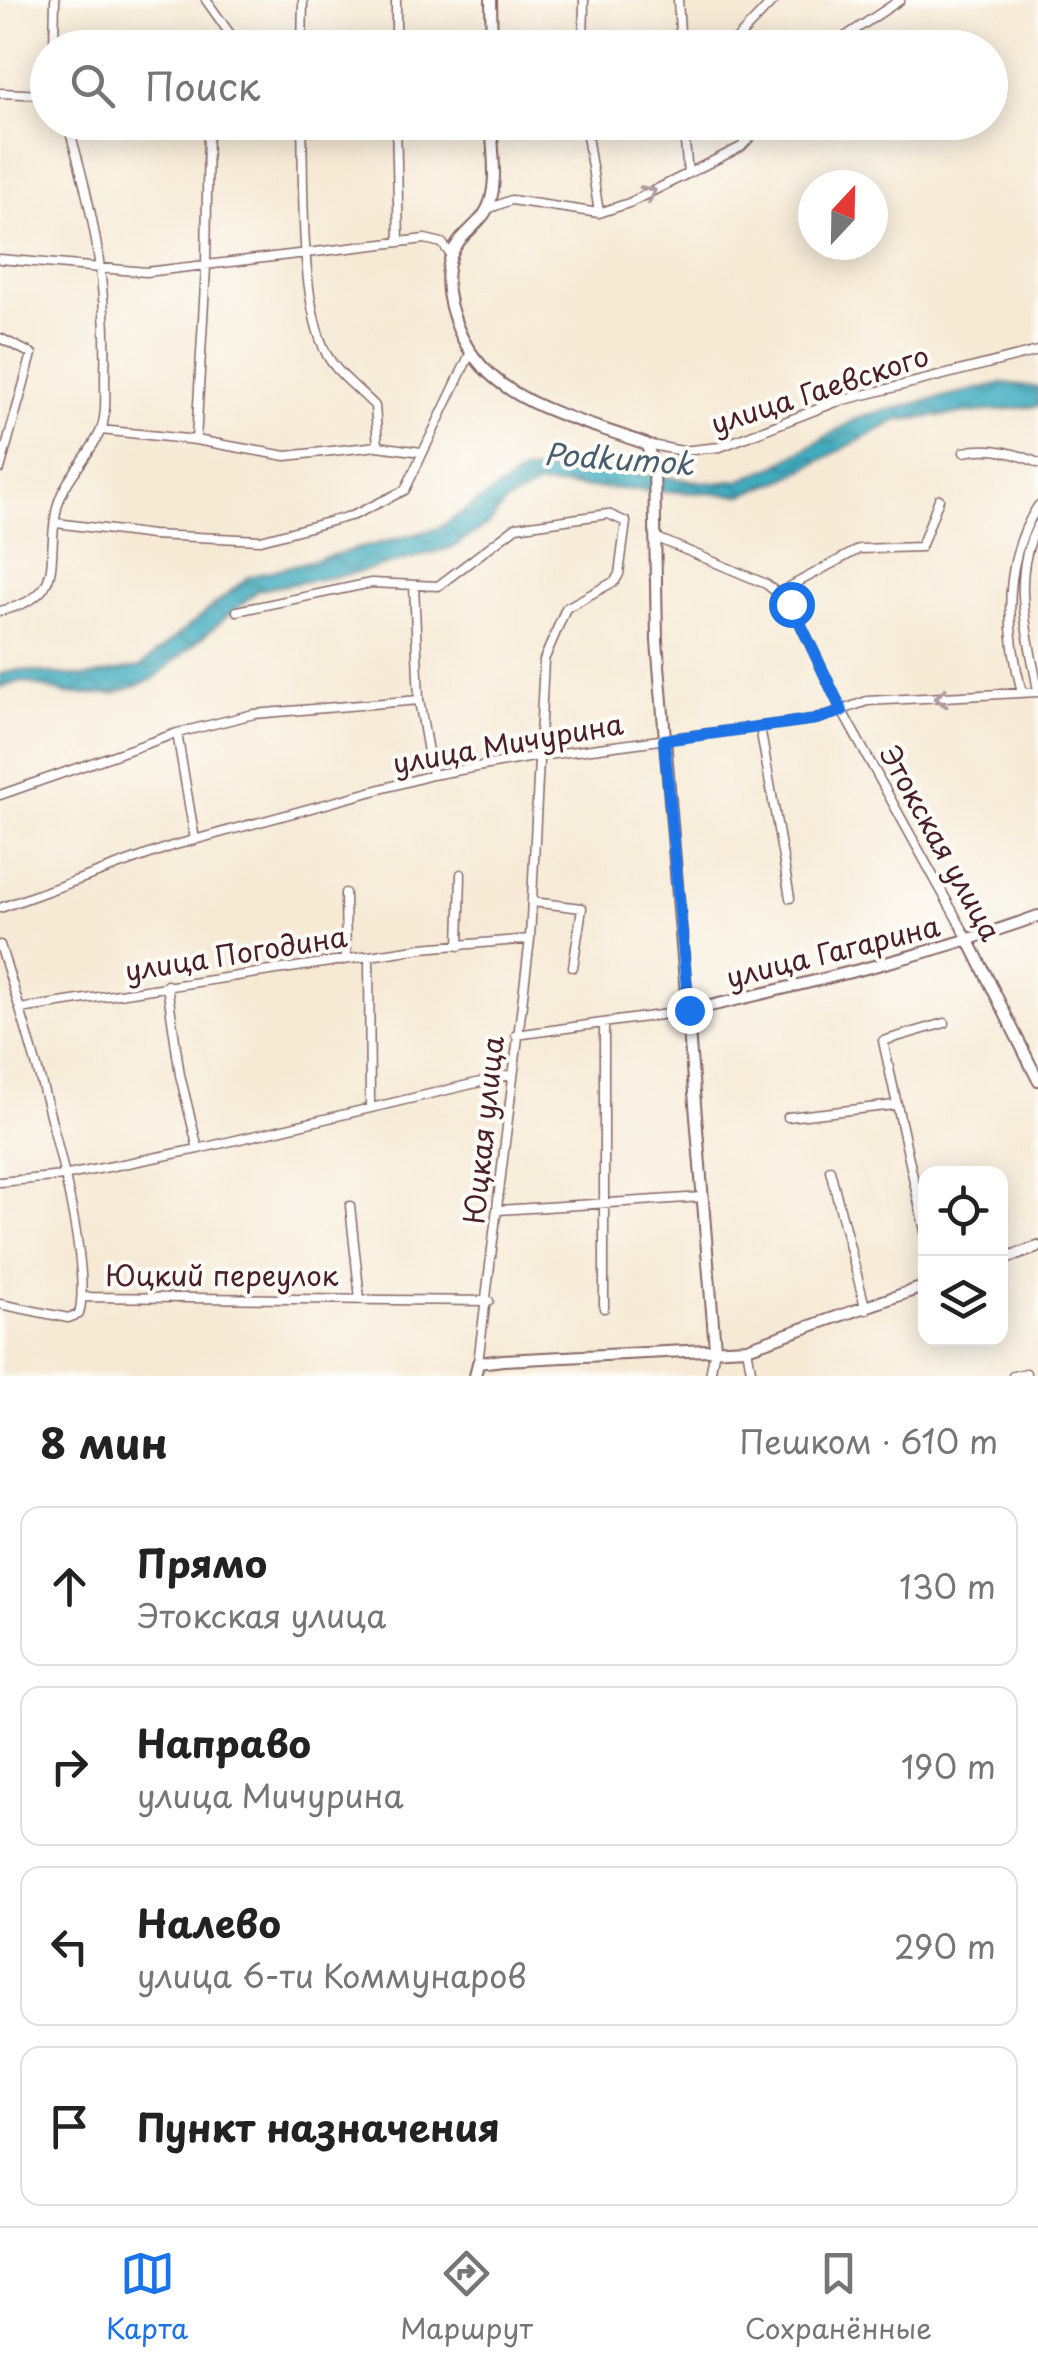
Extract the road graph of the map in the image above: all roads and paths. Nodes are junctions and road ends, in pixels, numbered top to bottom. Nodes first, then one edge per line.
1 (55, 0) edge
2 (206, 0) edge
3 (302, 0) edge
4 (396, 0) edge
5 (491, 0) edge
6 (584, 0) edge
7 (678, 0) edge
8 (774, 0) edge
9 (900, 0) edge
10 (54, 30) edge
11 (227, 30) edge
12 (302, 30) edge
13 (396, 30) edge
14 (492, 30) edge
15 (583, 30) edge
16 (680, 30) edge
17 (745, 30) edge
18 (855, 30) edge
19 (0, 93) edge
20 (30, 94) edge
21 (72, 140) edge
22 (208, 140) edge
23 (303, 140) edge
24 (396, 140) edge
25 (491, 140) edge
26 (588, 140) edge
27 (685, 140) edge
28 (747, 140) edge
29 (688, 174) junction
30 (488, 210) junction
31 (599, 213) junction
32 (399, 242) junction
33 (307, 255) junction
34 (451, 255) junction
35 (0, 259) edge
36 (206, 267) junction
37 (104, 270) junction
38 (0, 338) edge
39 (1038, 350) edge
40 (470, 356) junction
41 (101, 430) junction
42 (196, 440) junction
43 (646, 444) junction
44 (378, 446) junction
45 (421, 452) junction
46 (964, 452) dead end
47 (1038, 463) edge
48 (0, 469) edge
49 (939, 499) dead end
50 (1038, 506) edge
51 (56, 523) junction
52 (1038, 525) edge
53 (655, 537) junction
54 (414, 585) junction
55 (780, 592) junction
56 (0, 611) edge
57 (238, 611) dead end
58 (1038, 691) edge
59 (1022, 693) junction
60 (419, 700) junction
61 (842, 711) junction
62 (760, 728) junction
63 (177, 733) junction
64 (664, 740) junction
65 (539, 756) junction
66 (432, 775) junction
67 (0, 796) edge
68 (194, 840) junction
69 (461, 874) dead end
70 (344, 893) dead end
71 (790, 898) dead end
72 (532, 902) junction
73 (0, 908) edge
74 (1038, 916) edge
75 (530, 939) junction
76 (969, 941) junction
77 (0, 945) edge
78 (459, 946) junction
79 (369, 956) junction
80 (346, 959) junction
81 (573, 967) dead end
82 (167, 985) junction
83 (20, 1010) junction
84 (689, 1010) junction
85 (944, 1022) dead end
86 (604, 1024) junction
87 (516, 1035) junction
88 (510, 1075) junction
89 (1038, 1080) edge
90 (895, 1104) junction
91 (370, 1106) junction
92 (788, 1118) dead end
93 (198, 1149) junction
94 (830, 1170) dead end
95 (62, 1176) junction
96 (0, 1182) edge
97 (703, 1197) junction
98 (918, 1202) edge
99 (350, 1206) dead end
100 (604, 1206) junction
101 (500, 1210) junction
102 (1038, 1247) edge
103 (1008, 1257) edge
104 (918, 1289) edge
105 (84, 1298) junction
106 (360, 1299) junction
107 (489, 1301) junction
108 (0, 1304) edge
109 (604, 1308) dead end
110 (866, 1310) junction
111 (715, 1348) junction
112 (747, 1348) junction
113 (478, 1363) junction
114 (1026, 1373) dead end
115 (475, 1376) edge
116 (710, 1376) edge
117 (752, 1376) edge
118 (1013, 1376) edge

1 - 10 street
2 - 11 street
3 - 12 street
4 - 13 street
5 - 14 main road
6 - 15 street
7 - 16 street
8 - 17 street
9 - 18 street
19 - 20 street
21 - 37 street
22 - 36 street
23 - 33 street
24 - 32 street
25 - 30 main road
26 - 31 street
27 - 29 street
28 - 29 street
31 -> 29 street
30 - 31 street
30 - 34 main road
32 - 33 street
32 - 34 street
33 - 36 street
33 - 44 street
34 - 40 main road, улица Гаевского
35 - 37 street
36 - 37 street
36 - 42 street
37 - 41 street
38 - 48 street
39 - 43 street, улица Гаевского
40 - 43 main road, улица Гаевского
40 - 45 street
41 - 42 street
41 - 51 street
42 - 44 street
43 - 53 main road
44 - 45 street
45 - 51 street
46 - 47 street
49 - 55 street
50 - 59 street
51 - 56 street
52 - 58 street
53 - 55 street, Этокская улица
53 - 64 main road
54 - 57 street
54 - 60 street
54 - 65 street, Юцкая улица
55 - 61 street, Этокская улица
58 - 59 street, улица Мичурина
59 -> 61 street, улица Мичурина
60 - 63 street
60 - 66 street
61 - 62 street, улица Мичурина
61 - 76 street, Этокская улица
62 - 64 street, улица Мичурина
62 - 71 street
63 - 67 street
63 - 68 street
64 - 65 street, улица Мичурина
64 - 84 main road
65 - 66 street, улица Мичурина
65 - 72 street, Юцкая улица
66 - 68 street, улица Мичурина
68 - 73 street, улица Мичурина
69 - 78 street
70 - 80 street
72 - 75 street, Юцкая улица
72 - 81 street
74 - 76 main road, улица Гагарина
75 - 78 street, улица Погодина
75 - 87 street, Юцкая улица
76 - 84 main road, улица Гагарина
76 - 89 main road, Этокская улица
77 - 83 street
78 - 79 street, улица Погодина
79 - 80 street, улица Погодина
79 - 91 street
80 - 82 street, улица Погодина
82 - 83 street, улица Погодина
82 - 93 street
83 - 95 street
84 - 86 street, улица Гагарина
84 - 97 main road
85 - 90 street
86 - 87 street, улица Гагарина
86 - 100 street
87 - 88 street, Юцкая улица
88 - 91 street
88 - 101 street, Юцкая улица
90 - 92 street
90 - 98 street
91 - 93 street
93 - 95 street
94 - 110 street
95 - 96 street
95 - 105 street
97 - 100 street
97 - 111 main road
99 - 106 street, Юцкий переулок
100 - 101 street
100 - 109 street
101 - 107 street, Юцкая улица
102 - 103 main road
104 - 110 main road
105 - 106 street, Юцкий переулок
105 - 108 street, Юцкий переулок
106 - 107 street, Юцкий переулок
107 - 113 street, Юцкая улица
110 - 112 main road
111 - 112 main road
111 - 113 main road
111 - 116 street
112 - 117 street
113 - 115 main road
114 - 118 street

